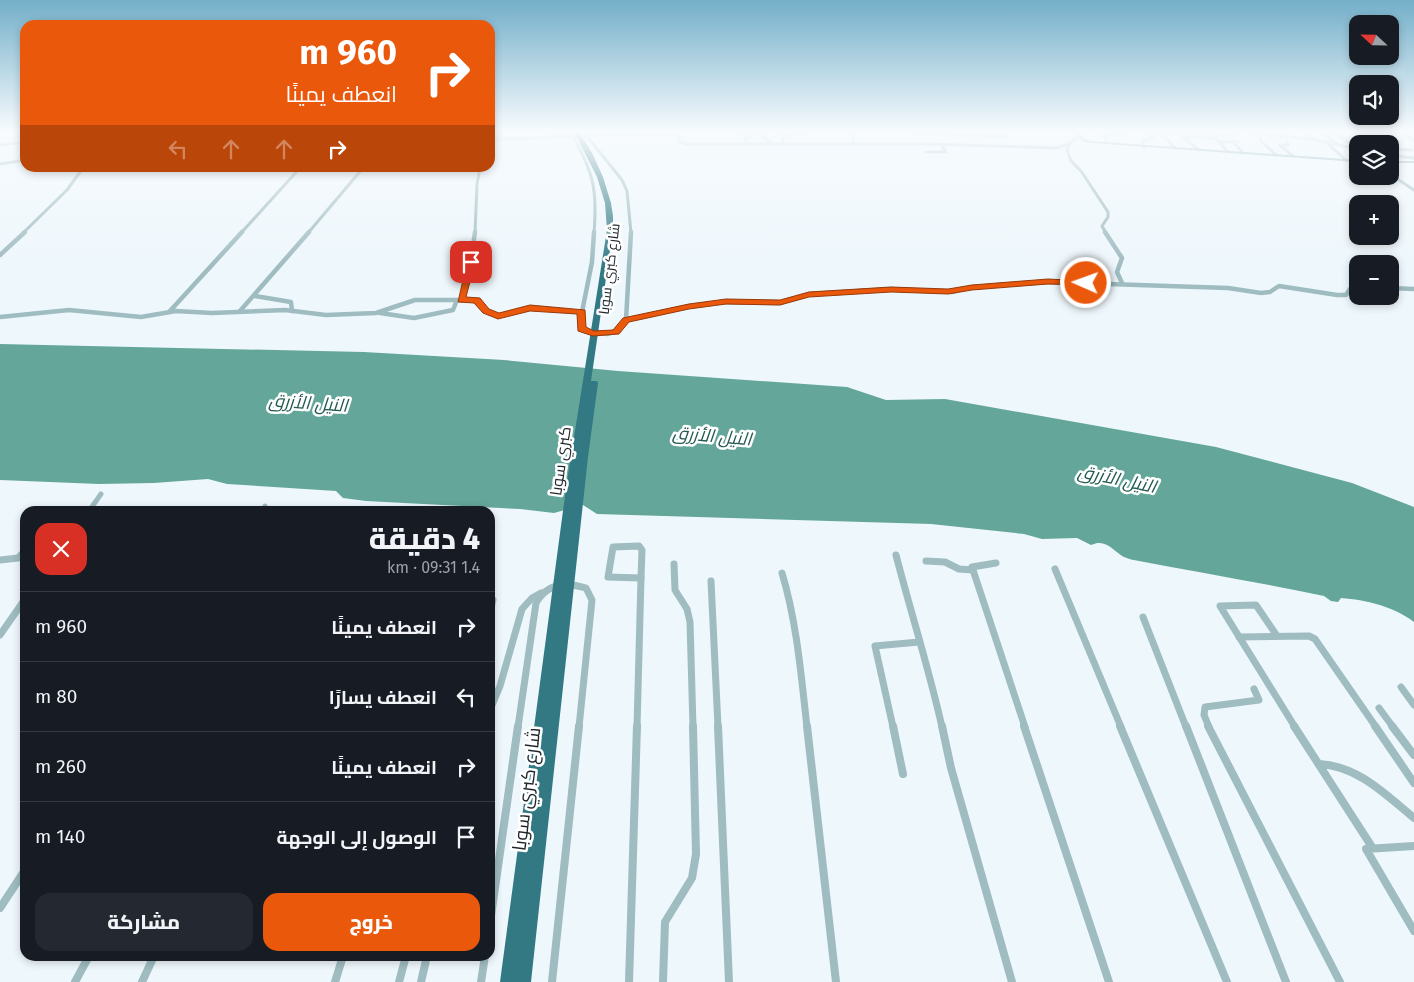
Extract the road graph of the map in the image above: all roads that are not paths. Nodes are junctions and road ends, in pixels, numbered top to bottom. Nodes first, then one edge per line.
1 (78, 176) edge
2 (293, 176) edge
3 (355, 176) edge
4 (477, 176) edge
5 (592, 176) edge
6 (600, 176) edge
7 (618, 176) edge
8 (1084, 176) edge
9 (1399, 180) edge
10 (1414, 190) edge
11 (0, 255) edge
12 (1122, 283) junction
13 (1399, 288) edge
14 (1414, 289) edge
15 (1349, 290) edge
16 (255, 296) junction
17 (459, 300) junction
18 (170, 311) junction
19 (240, 311) junction
20 (292, 311) junction
21 (582, 312) junction
22 (379, 313) junction
23 (0, 317) edge
24 (626, 320) junction
25 (600, 326) joint
26 (101, 494) dead end
27 (93, 506) edge
28 (896, 555) dead end
29 (20, 556) edge
30 (0, 560) edge
31 (926, 561) dead end
32 (996, 563) dead end
33 (674, 564) dead end
34 (1055, 569) dead end
35 (973, 570) junction
36 (782, 573) dead end
37 (642, 578) junction
38 (711, 581) dead end
39 (541, 593) junction
40 (563, 601) junction
41 (20, 606) edge
42 (1143, 617) dead end
43 (0, 635) edge
44 (1277, 636) junction
45 (1239, 637) junction
46 (919, 642) junction
47 (1401, 687) dead end
48 (1254, 689) dead end
49 (495, 698) edge
50 (1414, 705) edge
51 (1378, 708) dead end
52 (1414, 755) edge
53 (1319, 764) junction
54 (903, 774) dead end
55 (1414, 783) edge
56 (1414, 818) edge
57 (1372, 847) junction
58 (1412, 847) edge
59 (20, 878) edge
60 (495, 888) edge
61 (0, 908) edge
62 (1414, 931) edge
63 (86, 961) edge
64 (152, 961) edge
65 (341, 961) edge
66 (405, 961) edge
67 (426, 961) edge
68 (484, 961) edge
69 (75, 982) edge
70 (142, 982) edge
71 (335, 982) edge
72 (399, 982) edge
73 (421, 982) edge
74 (481, 982) edge
75 (508, 982) edge
76 (523, 982) edge
77 (552, 982) edge
78 (628, 982) edge
79 (663, 982) edge
80 (728, 982) edge
81 (836, 982) edge
82 (1012, 982) edge
83 (1109, 982) edge
84 (1227, 982) edge
85 (1286, 982) edge
86 (1340, 982) edge

1 - 11 street
2 - 18 street
3 - 16 street
4 - 17 street
5 - 21 street
6 - 25 highway, شارع كبري سوبا
7 - 24 street
8 - 12 street
9 - 10 street
12 - 15 street
12 - 24 street
13 - 14 street
16 - 19 street
16 - 20 street
17 - 21 street
17 - 22 street
17 - 22 street
18 - 19 street
18 - 23 street
19 - 20 street
20 - 22 street
21 - 24 street
25 - 40 highway, كبري سوبا
26 - 27 street
28 - 46 street
29 - 30 street
31 - 35 street
32 - 35 street
33 - 79 street
34 - 84 street
35 - 83 street
36 - 81 street
37 - 37 street
37 - 78 street
38 - 80 street
39 - 49 street
39 - 60 street
39 - 77 street
40 - 75 highway, شارع كبري سوبا
40 - 76 highway, شارع كبري سوبا
41 - 43 street
42 - 85 street
44 - 45 street
44 - 45 street
44 - 55 street
45 - 53 street
46 - 54 street
46 - 82 street
47 - 50 street
48 - 86 street
51 - 52 street
53 - 56 street
53 - 57 street
57 - 58 street
57 - 62 street
59 - 61 street
63 - 69 street
64 - 70 street
65 - 71 street
66 - 72 street
67 - 73 street
68 - 74 street

